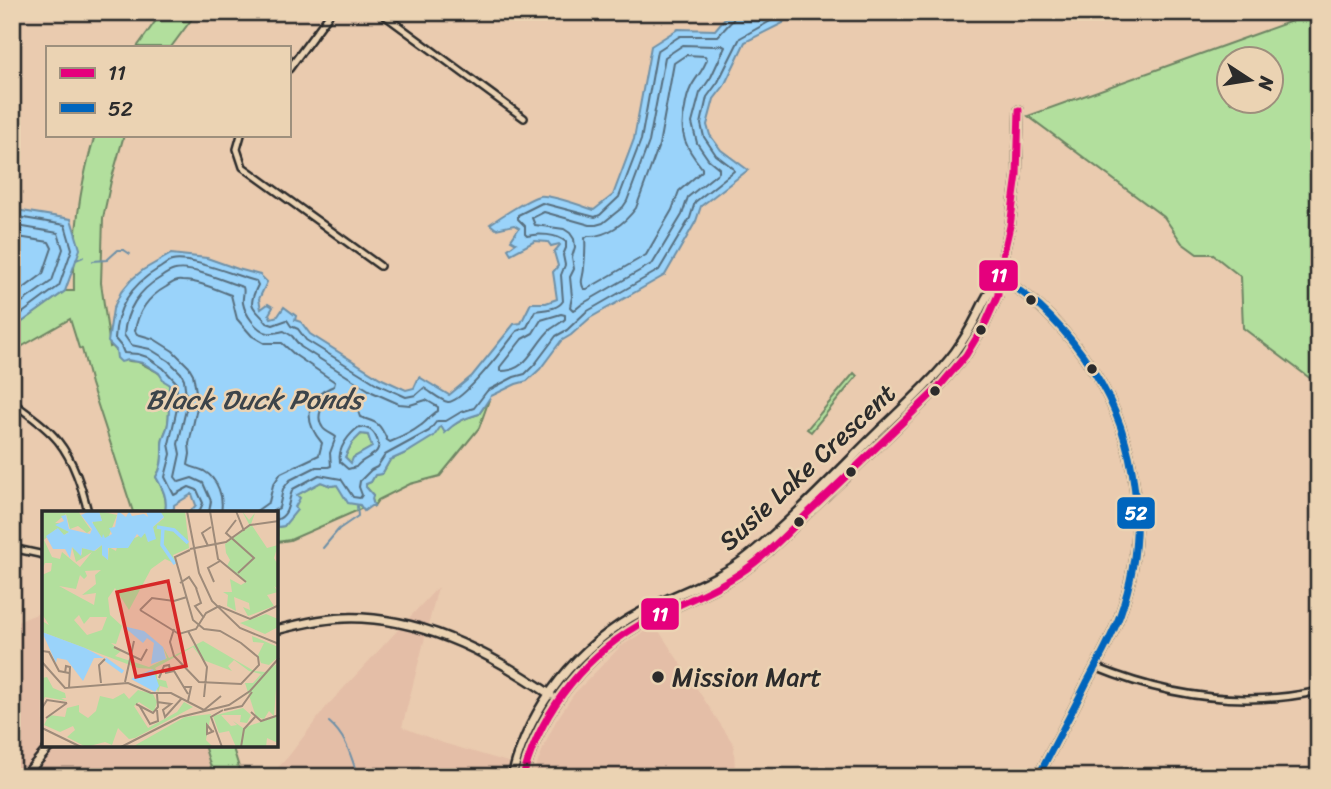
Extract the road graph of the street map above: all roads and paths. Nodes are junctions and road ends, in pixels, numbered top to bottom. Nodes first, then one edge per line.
1 (331, 12) edge
2 (380, 12) edge
3 (290, 68) edge
4 (1019, 110) dead end
5 (524, 118) dead end
6 (241, 136) edge
7 (380, 266) dead end
8 (998, 278) junction
9 (12, 402) edge
10 (87, 511) edge
11 (12, 548) edge
12 (42, 555) edge
13 (278, 630) edge
14 (1096, 667) junction
15 (1319, 691) edge
16 (549, 693) junction
17 (558, 700) junction
18 (49, 747) edge
19 (24, 777) edge
20 (512, 777) edge
21 (523, 777) edge
22 (1038, 777) edge

1 - 3 street
2 - 5 street
4 - 8 street, Susie Lake Crescent
6 - 7 street
8 - 14 street
8 - 16 street, Susie Lake Crescent
8 - 17 street, Susie Lake Crescent
9 - 10 street
11 - 12 street
13 - 16 street
14 - 15 street
14 - 22 street
16 - 17 street
16 - 20 street, Susie Lake Crescent
17 - 21 street, Susie Lake Crescent
18 - 19 street

